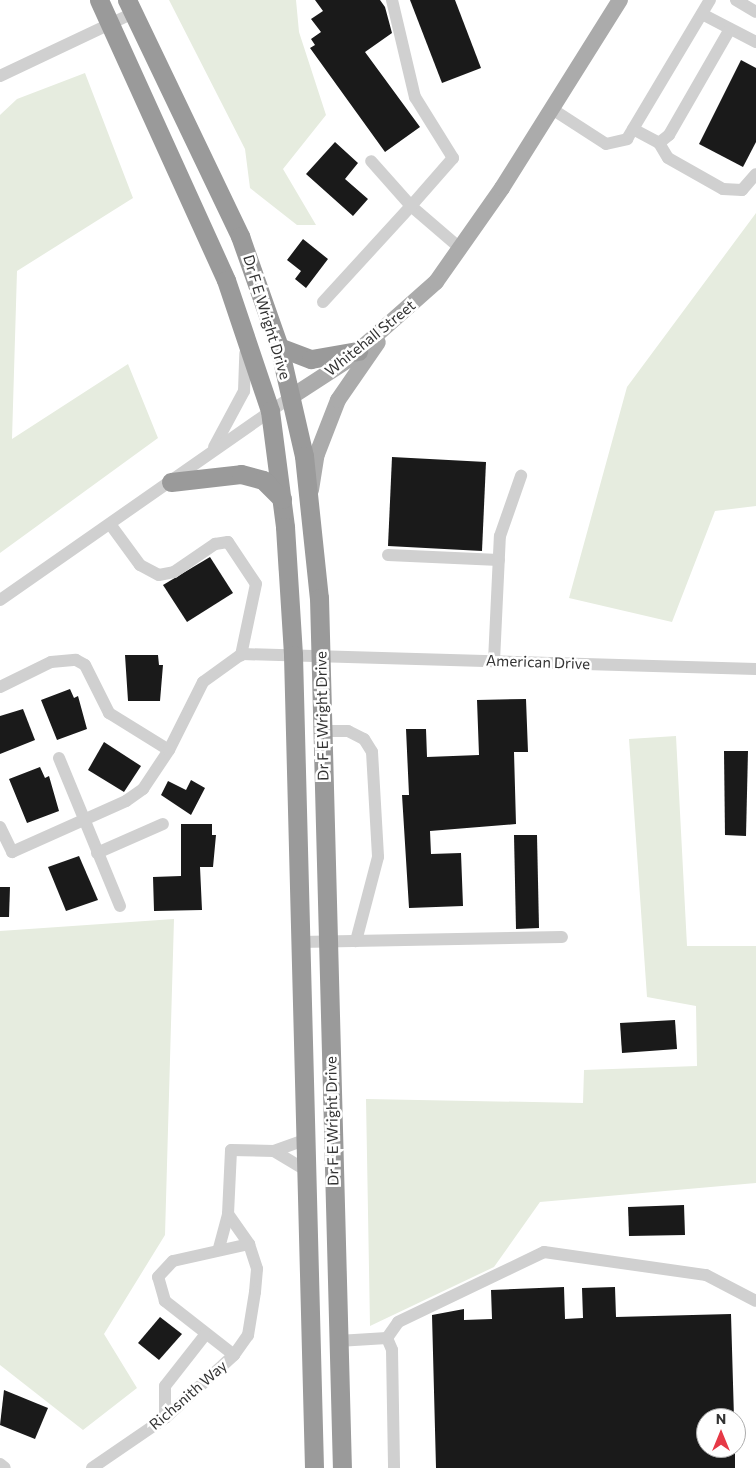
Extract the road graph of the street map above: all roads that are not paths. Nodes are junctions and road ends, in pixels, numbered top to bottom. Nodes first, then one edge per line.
1 (99, 0) edge
2 (392, 0) edge
3 (620, 0) edge
4 (710, 0) edge
5 (736, 0) edge
6 (130, 6) edge
7 (756, 12) edge
8 (702, 14) junction
9 (110, 22) junction
10 (730, 29) junction
11 (756, 42) edge
12 (0, 76) edge
13 (552, 109) junction
14 (633, 129) junction
15 (659, 143) junction
16 (371, 161) dead end
17 (756, 174) edge
18 (410, 206) junction
19 (461, 249) junction
20 (323, 302) dead end
21 (387, 328) junction
22 (244, 335) junction
23 (279, 347) junction
24 (358, 352) junction
25 (291, 397) junction
26 (270, 411) junction
27 (207, 456) junction
28 (521, 476) dead end
29 (171, 482) junction
30 (310, 497) junction
31 (282, 499) junction
32 (110, 524) junction
33 (388, 555) dead end
34 (499, 560) junction
35 (0, 600) edge
36 (293, 654) junction
37 (240, 655) junction
38 (320, 656) junction
39 (494, 661) junction
40 (756, 669) edge
41 (0, 687) edge
42 (322, 731) junction
43 (169, 750) junction
44 (59, 758) dead end
45 (84, 820) junction
46 (162, 824) dead end
47 (0, 827) edge
48 (97, 853) junction
49 (120, 906) dead end
50 (562, 937) dead end
51 (356, 941) junction
52 (300, 942) junction
53 (328, 942) junction
54 (304, 1140) junction
55 (274, 1151) junction
56 (306, 1170) junction
57 (228, 1214) junction
58 (335, 1222) junction
59 (249, 1244) junction
60 (218, 1248) junction
61 (756, 1301) edge
62 (205, 1335) junction
63 (387, 1338) junction
64 (338, 1341) junction
65 (234, 1355) junction
66 (165, 1418) junction
67 (0, 1464) edge
68 (5, 1468) edge
69 (92, 1468) edge
70 (314, 1468) edge
71 (342, 1468) edge
72 (394, 1468) edge

1 - 9 highway
2 - 18 street
3 - 13 main road, Whitehall Street
4 - 8 street
5 - 7 street
6 - 9 street
6 - 23 highway, Dr F E Wright Drive
8 - 10 street
8 - 14 street
9 - 12 street
9 - 22 highway
10 - 11 street
10 - 15 street
13 - 14 street
13 - 19 main road, Whitehall Street
14 - 15 street
15 - 17 street
16 - 18 street
18 - 19 street
18 - 20 street
19 - 21 main road, Whitehall Street
21 - 24 main road, Whitehall Street
21 - 30 main road
22 - 26 highway
22 - 27 street
23 - 24 highway
23 - 25 highway, Dr F E Wright Drive
24 - 25 main road, Whitehall Street
25 - 26 street, Whitehall Street
25 - 30 highway, Dr F E Wright Drive
26 - 27 street, Whitehall Street
26 - 31 highway
27 - 29 street, Whitehall Street
28 - 34 street
29 - 31 highway
29 - 32 street, Whitehall Street
30 - 38 highway, Dr F E Wright Drive
31 - 36 highway
32 - 35 street, Whitehall Street
32 - 37 street
33 - 34 street
34 - 39 street
36 - 37 street, American Drive
36 - 38 street, American Drive
36 - 52 highway
37 - 43 street
38 - 39 street, American Drive
38 - 42 highway, Dr F E Wright Drive
39 - 40 street, American Drive
41 - 43 street
42 - 51 street
42 - 53 highway, Dr F E Wright Drive
43 - 45 street
44 - 45 street
45 - 47 street
45 - 48 street
46 - 48 street
48 - 49 street
50 - 51 street
51 - 53 street
52 - 53 street
52 - 54 highway
53 - 58 highway, Dr F E Wright Drive
54 - 55 street
54 - 56 highway
54 - 58 highway
55 - 56 street
55 - 57 street
56 - 70 highway
57 - 59 street, Richsnith Way
57 - 60 street
58 - 64 highway, Dr F E Wright Drive
59 - 60 street, Richsnith Way
59 - 65 street, Richsnith Way
60 - 62 street, Richsnith Way
61 - 63 street
62 - 65 street, Richsnith Way
62 - 66 street
63 - 64 street
63 - 72 street
64 - 71 highway, Dr F E Wright Drive
65 - 66 street, Richsnith Way
66 - 69 street, Richsnith Way
67 - 68 street

